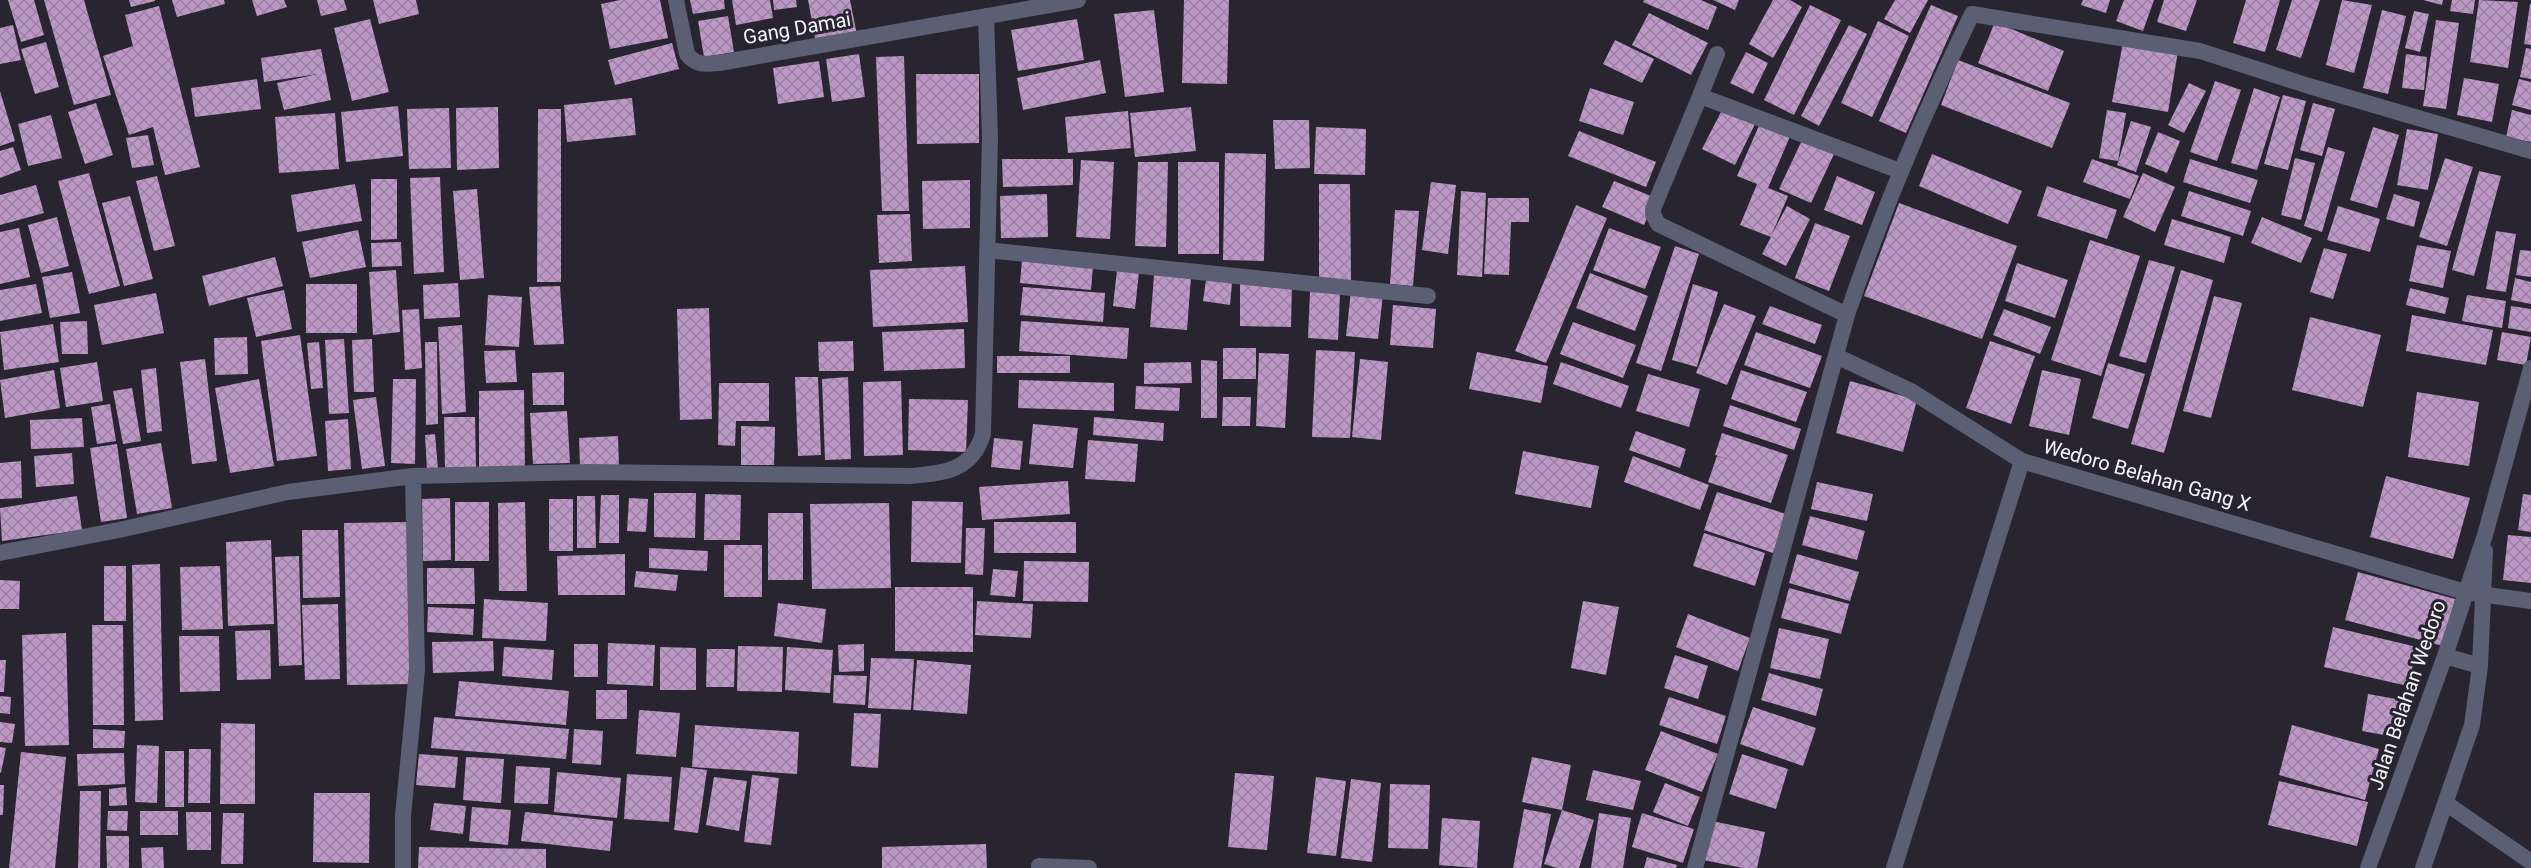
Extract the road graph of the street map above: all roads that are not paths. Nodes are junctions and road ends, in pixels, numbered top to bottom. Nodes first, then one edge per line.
1 (676, 0) edge
2 (1078, 0) edge
3 (987, 16) junction
4 (1717, 54) dead end
5 (1700, 96) junction
6 (2531, 151) edge
7 (1900, 171) junction
8 (987, 250) junction
9 (1428, 296) dead end
10 (1847, 315) junction
11 (1836, 356) junction
12 (2531, 368) edge
13 (2022, 461) junction
14 (413, 476) junction
15 (2485, 535) junction
16 (0, 553) edge
17 (2465, 592) junction
18 (2484, 596) junction
19 (2531, 602) edge
20 (2445, 656) junction
21 (2480, 666) junction
22 (2447, 804) junction
23 (2531, 862) edge
24 (1039, 866) dead end
25 (403, 868) edge
26 (1089, 868) edge
27 (1695, 868) edge
28 (1894, 868) edge
29 (2368, 868) edge
30 (2423, 868) edge

1 - 3 street, Gang Damai
2 - 3 street, Gang Damai
3 - 8 street
4 - 5 street
5 - 7 street
5 - 10 street
6 - 7 street
7 - 10 street
8 - 9 street
8 - 14 street
10 - 11 street
11 - 13 street, Wedoro Belahan Gang X
11 - 27 street
12 - 15 street, Jalan Belahan Wedoro
13 - 17 street, Wedoro Belahan Gang X
13 - 28 street
14 - 16 street
14 - 25 street
15 - 17 street, Jalan Belahan Wedoro
15 - 18 street, Jalan Belahan Wedoro
17 - 18 street, Wedoro Belahan Gang X
17 - 20 street, Jalan Belahan Wedoro
18 - 19 street, Wedoro Belahan Gang X
18 - 21 street, Jalan Belahan Wedoro
20 - 21 street
20 - 29 street, Jalan Belahan Wedoro
21 - 22 street, Jalan Belahan Wedoro
22 - 23 street
22 - 30 street, Jalan Belahan Wedoro
24 - 26 street

